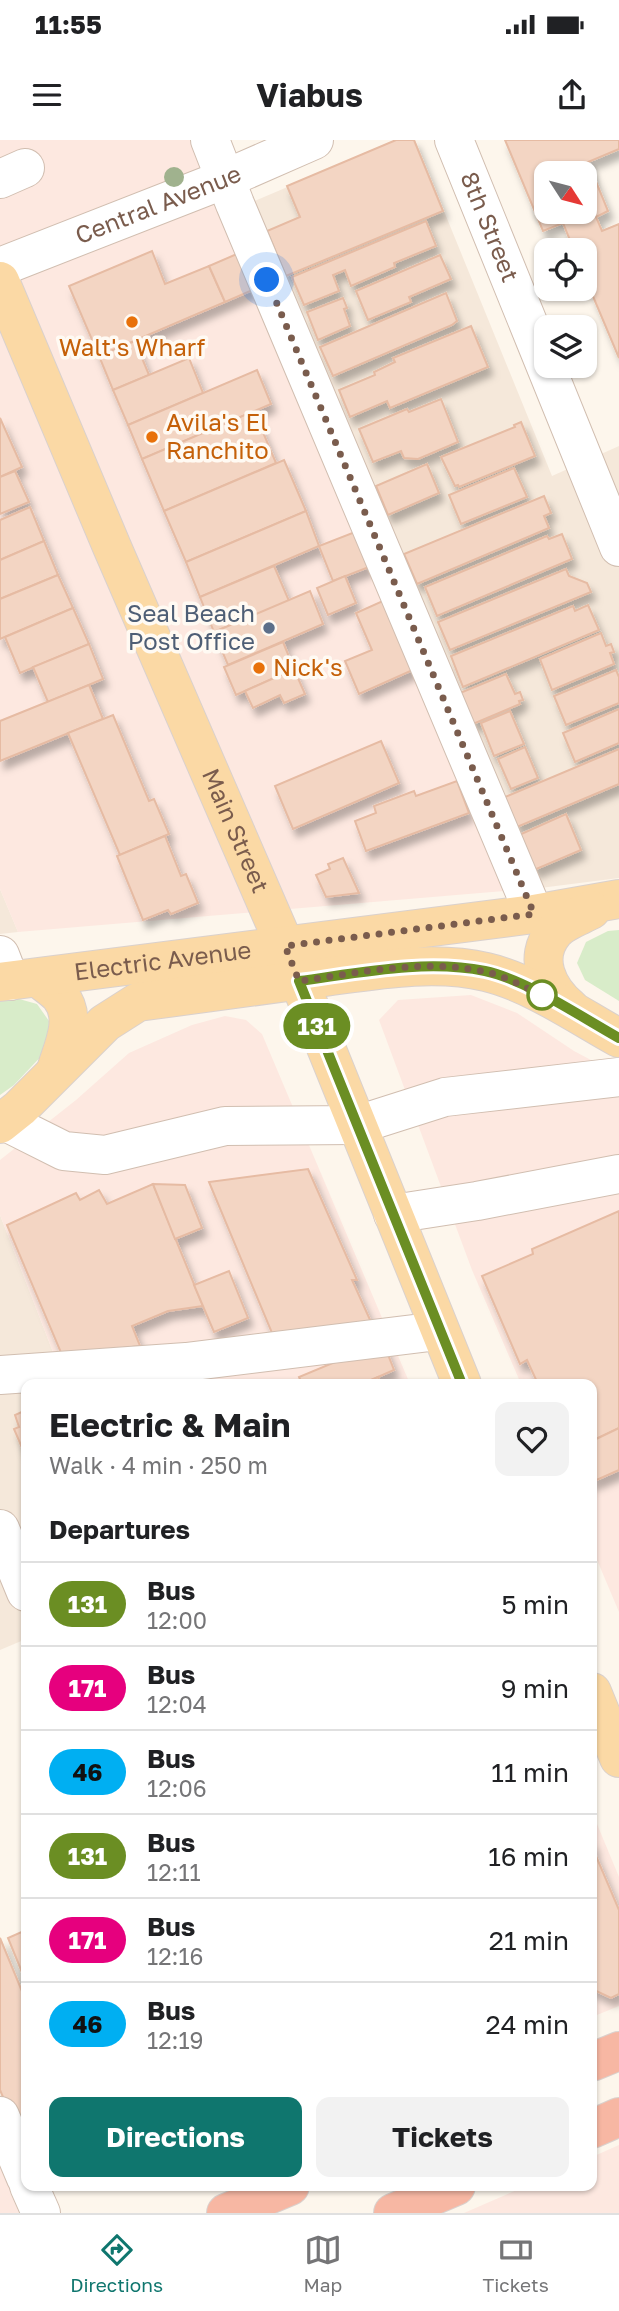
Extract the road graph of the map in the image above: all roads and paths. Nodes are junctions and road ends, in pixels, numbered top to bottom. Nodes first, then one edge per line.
1 (210, 140) edge
2 (314, 140) edge
3 (454, 140) edge
4 (225, 179) junction
5 (0, 267) edge
6 (0, 281) edge
7 (619, 547) edge
8 (614, 900) edge
9 (534, 914) junction
10 (285, 946) junction
11 (12, 974) edge
12 (299, 981) junction
13 (576, 1013) junction
14 (619, 1038) edge
15 (56, 1070) junction
16 (619, 1077) edge
17 (2, 1123) edge
18 (357, 1125) junction
19 (619, 1174) edge
20 (393, 1214) junction
21 (438, 1331) junction
22 (191, 1373) edge
23 (0, 1375) edge
24 (459, 1379) edge
25 (0, 1528) edge
26 (21, 1580) edge
27 (597, 1704) edge
28 (619, 1758) edge
29 (619, 2051) edge
30 (597, 2060) edge
31 (0, 2116) edge
32 (619, 2117) edge
33 (597, 2127) edge
34 (21, 2166) edge
35 (31, 2191) edge
36 (444, 2191) edge
37 (281, 2194) edge
38 (41, 2213) edge
39 (226, 2213) edge
40 (393, 2213) edge

1 - 4 street
2 - 4 street, Central Avenue
3 - 7 street, 8th Street
4 - 5 street, Central Avenue
4 - 9 street
6 - 10 main road, Main Street
8 - 9 main road, Electric Avenue
8 - 13 main road
9 - 10 main road, Electric Avenue
10 - 11 main road, Electric Avenue
10 - 12 main road, Main Street
11 - 15 main road
12 - 13 main road, Electric Avenue
12 - 15 main road, Electric Avenue
12 - 18 main road, Main Street
13 - 14 main road, Electric Avenue
15 - 17 main road, Electric Avenue
16 - 18 street
17 - 18 street
18 - 20 main road, Main Street
19 - 20 street
20 - 21 main road, Main Street
21 - 22 street
21 - 24 main road, Main Street
22 - 23 street
25 - 26 street
27 - 28 main road
29 - 30 highway
31 - 34 street
32 - 33 highway
35 - 38 street
36 - 40 highway
37 - 39 highway

